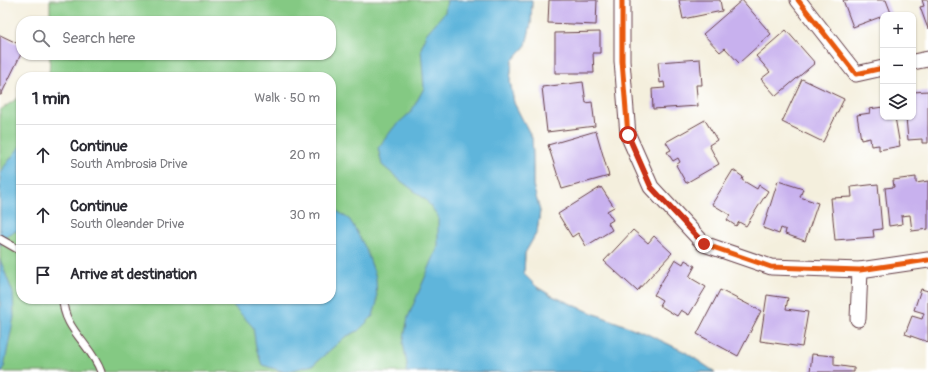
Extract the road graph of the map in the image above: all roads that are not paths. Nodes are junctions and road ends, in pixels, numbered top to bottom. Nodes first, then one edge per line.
1 (622, 0) edge
2 (798, 0) edge
3 (928, 59) edge
4 (916, 61) edge
5 (880, 69) edge
6 (3, 240) edge
7 (16, 247) edge
8 (928, 260) edge
9 (860, 270) junction
10 (63, 304) edge
11 (858, 319) dead end
12 (101, 372) edge

1 - 9 street
2 - 5 street
3 - 4 street
6 - 7 lane
8 - 9 street
9 - 11 street
10 - 12 lane

